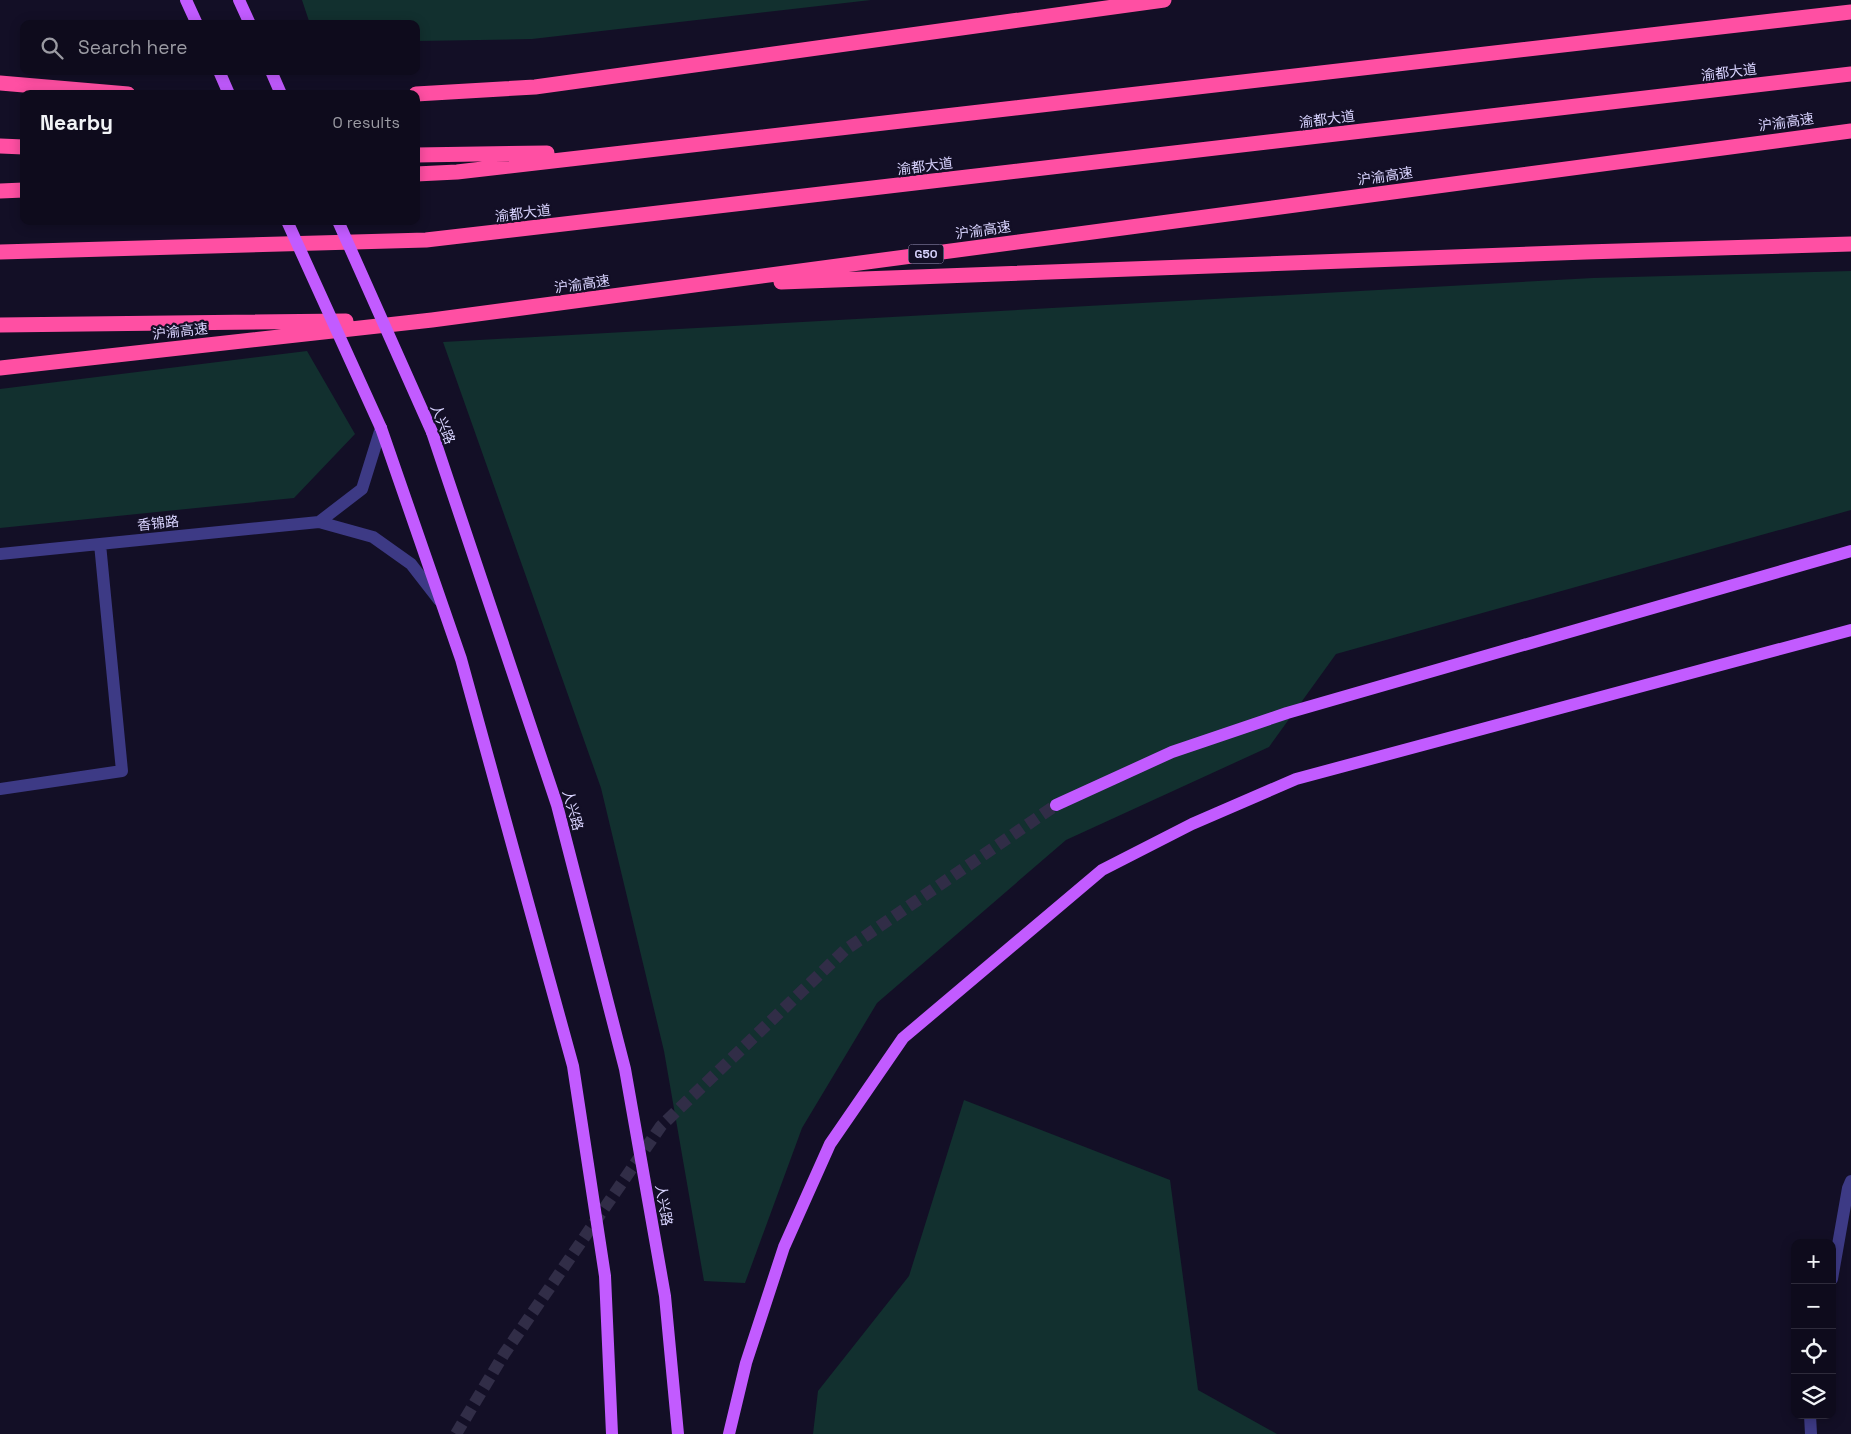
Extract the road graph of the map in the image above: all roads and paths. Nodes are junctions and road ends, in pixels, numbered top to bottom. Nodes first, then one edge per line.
1 (186, 0) edge
2 (239, 0) edge
3 (1164, 0) edge
4 (1851, 12) edge
5 (195, 20) edge
6 (248, 20) edge
7 (1851, 74) edge
8 (221, 75) edge
9 (273, 75) edge
10 (0, 83) edge
11 (81, 90) edge
12 (227, 90) edge
13 (279, 90) edge
14 (420, 94) edge
15 (1851, 131) edge
16 (0, 146) edge
17 (20, 147) edge
18 (636, 152) junction
19 (420, 155) edge
20 (420, 174) edge
21 (20, 190) edge
22 (0, 191) edge
23 (289, 225) edge
24 (340, 225) edge
25 (1851, 244) edge
26 (0, 252) edge
27 (692, 286) junction
28 (432, 320) junction
29 (0, 325) edge
30 (0, 368) edge
31 (381, 428) junction
32 (319, 522) junction
33 (100, 544) junction
34 (1851, 551) edge
35 (0, 554) edge
36 (441, 602) junction
37 (1851, 630) edge
38 (0, 789) edge
39 (1056, 805) tunnel mouth
40 (1851, 1181) edge
41 (1836, 1256) edge
42 (1810, 1419) edge
43 (612, 1434) edge
44 (678, 1434) edge
45 (729, 1434) edge
46 (1811, 1434) edge

1 - 5 main road
2 - 6 main road
3 - 14 highway
4 - 18 highway
7 - 26 highway, 渝都大道
8 - 12 main road
9 - 13 main road
10 - 11 highway
15 - 27 highway, 沪渝高速 / G50
16 - 17 highway
18 - 19 highway
18 - 20 highway
21 - 22 highway
23 - 31 main road, bridge
24 - 44 main road, 人兴路, bridge
25 - 27 highway
27 - 28 highway, 沪渝高速 / G50
28 - 29 highway
28 - 30 highway, 沪渝高速 / G50
31 - 32 street
31 - 36 main road
32 - 33 street, 香锦路
32 - 36 street
33 - 35 street, 香锦路
33 - 38 street
34 - 39 main road
36 - 43 main road
37 - 45 main road
40 - 41 street
42 - 46 street

